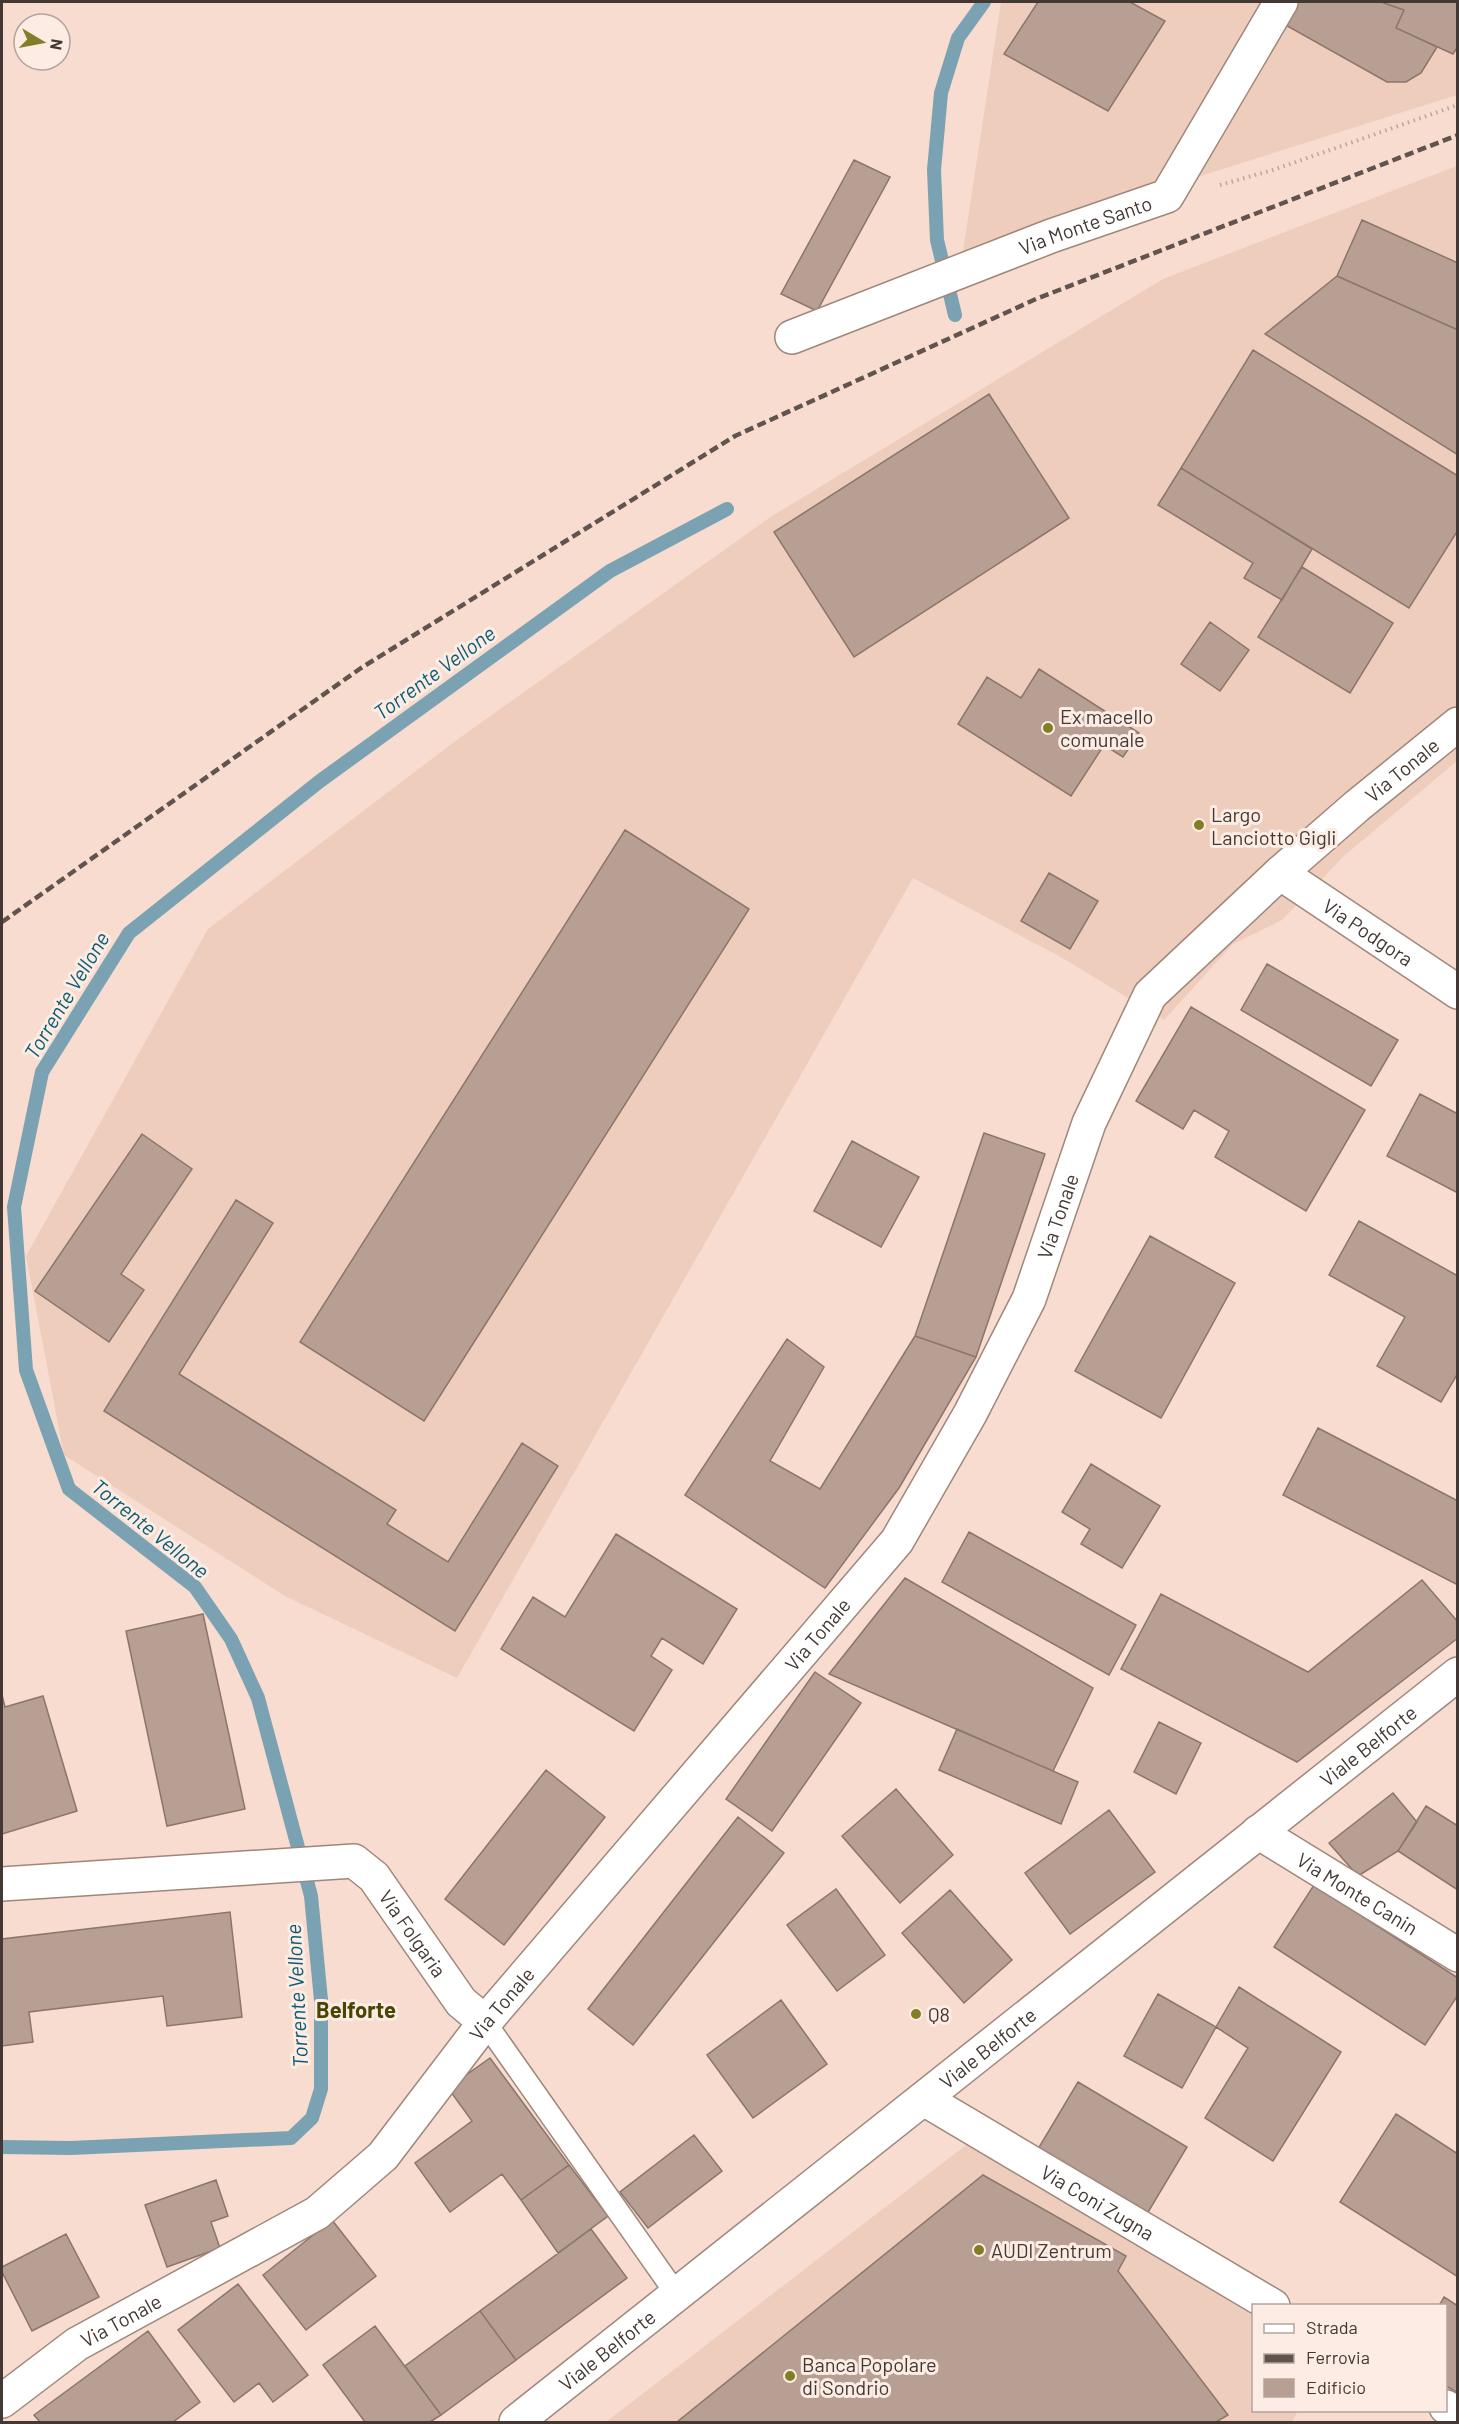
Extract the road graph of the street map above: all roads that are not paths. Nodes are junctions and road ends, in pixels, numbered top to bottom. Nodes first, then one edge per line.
1 (1281, 2) edge
2 (792, 337) dead end
3 (1458, 724) edge
4 (1280, 873) junction
5 (1458, 993) edge
6 (1458, 1674) edge
7 (1258, 1832) junction
8 (2, 1884) edge
9 (1458, 1955) edge
10 (484, 2022) junction
11 (924, 2099) junction
12 (676, 2295) junction
13 (1270, 2304) edge
14 (2, 2402) edge
15 (516, 2422) edge

1 - 2 street, Via Monte Santo
3 - 4 street, Via Tonale
4 - 5 street, Via Podgora
4 - 10 street, Via Tonale
6 - 7 street, Viale Belforte
7 - 9 street, Via Monte Canin
7 - 11 street, Viale Belforte
8 - 10 street, Via Folgaria
10 - 12 lane, Via Folgaria
10 - 14 street, Via Tonale
11 - 12 street, Viale Belforte
11 - 13 street, Via Coni Zugna
12 - 15 street, Viale Belforte

